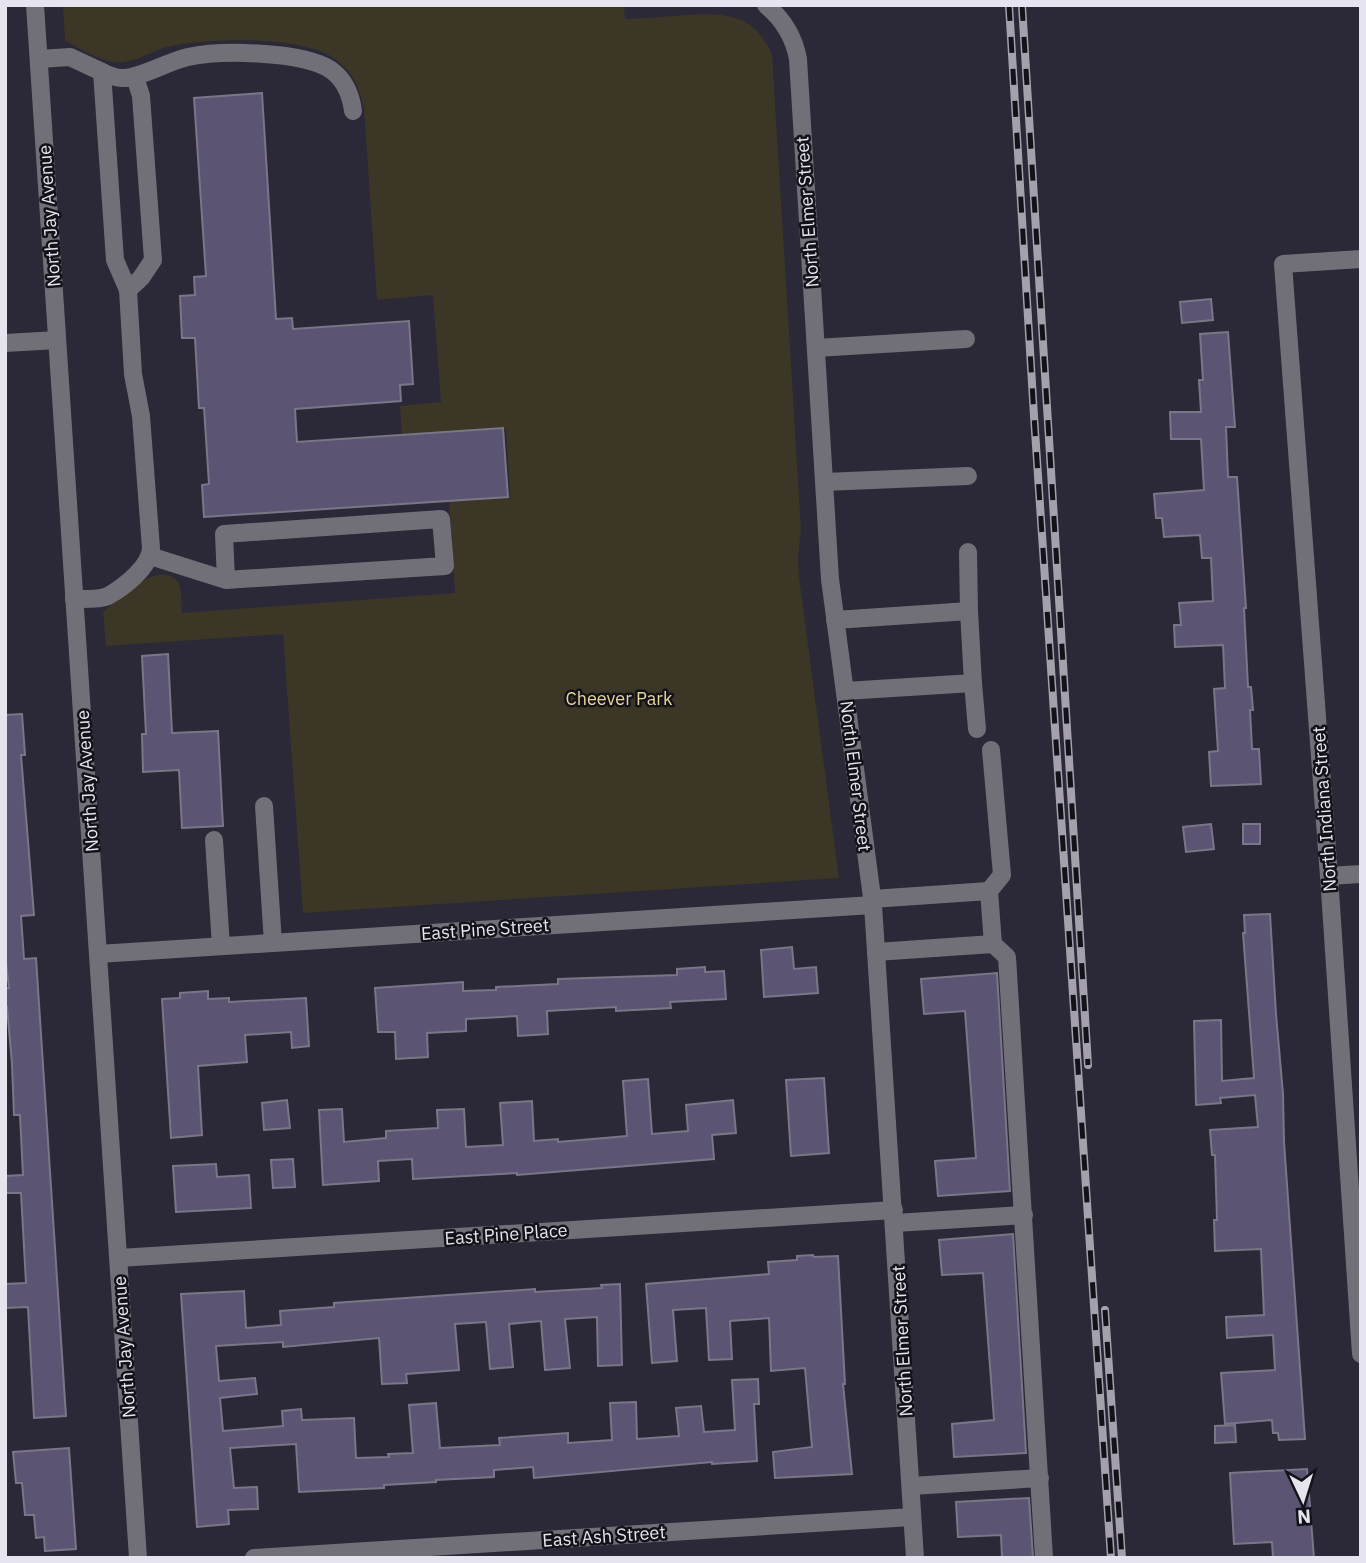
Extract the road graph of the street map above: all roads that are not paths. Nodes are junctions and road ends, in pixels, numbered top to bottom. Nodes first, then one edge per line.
1 (35, 5) edge
2 (766, 5) edge
3 (38, 59) junction
4 (102, 72) junction
5 (135, 77) junction
6 (354, 111) dead end
7 (1361, 259) edge
8 (128, 290) junction
9 (966, 339) dead end
10 (57, 340) junction
11 (5, 343) edge
12 (816, 348) junction
13 (968, 476) dead end
14 (824, 482) junction
15 (968, 552) dead end
16 (150, 556) junction
17 (226, 580) junction
18 (74, 599) junction
19 (969, 611) junction
20 (835, 620) junction
21 (973, 683) junction
22 (845, 691) junction
23 (977, 729) dead end
24 (990, 750) dead end
25 (264, 806) dead end
26 (214, 840) dead end
27 (1361, 874) edge
28 (1329, 876) junction
29 (989, 891) junction
30 (872, 902) junction
31 (273, 943) junction
32 (993, 944) junction
33 (221, 946) junction
34 (876, 952) junction
35 (98, 954) junction
36 (1024, 1215) junction
37 (894, 1216) junction
38 (119, 1258) junction
39 (1361, 1354) edge
40 (1040, 1478) junction
41 (911, 1486) junction
42 (912, 1517) junction
43 (138, 1558) edge
44 (254, 1558) edge
45 (915, 1558) edge
46 (1044, 1558) edge

1 - 3 street, North Jay Avenue
2 - 12 street, North Elmer Street
3 - 4 street
3 - 10 street, North Jay Avenue
4 - 5 street
4 - 8 street
5 - 6 street
5 - 8 street
7 - 28 street, North Indiana Street
8 - 16 street
9 - 12 street
10 - 11 street
10 - 18 street, North Jay Avenue
12 - 14 street, North Elmer Street
13 - 14 street
14 - 20 street, North Elmer Street
15 - 19 street
16 - 17 street
16 - 18 street
17 - 17 street
18 - 35 street, North Jay Avenue
19 - 20 street
19 - 21 street
20 - 22 street, North Elmer Street
21 - 22 street
21 - 23 street
22 - 30 street, North Elmer Street
24 - 29 street
25 - 31 street
26 - 33 street
27 - 28 street
28 - 39 street, North Indiana Street
29 - 30 street, East Pine Street
29 - 32 street
30 - 31 street, East Pine Street
30 - 34 street, North Elmer Street
31 - 33 street, East Pine Street
32 - 34 street
32 - 36 street
33 - 35 street, East Pine Street
34 - 37 street, North Elmer Street
35 - 38 street, North Jay Avenue
36 - 37 street, East Pine Place
36 - 40 street
37 - 38 street, East Pine Place
37 - 41 street, North Elmer Street
38 - 43 street, North Jay Avenue
40 - 41 street
40 - 46 street
41 - 42 street, North Elmer Street
42 - 44 street, East Ash Street
42 - 45 street, North Elmer Street

